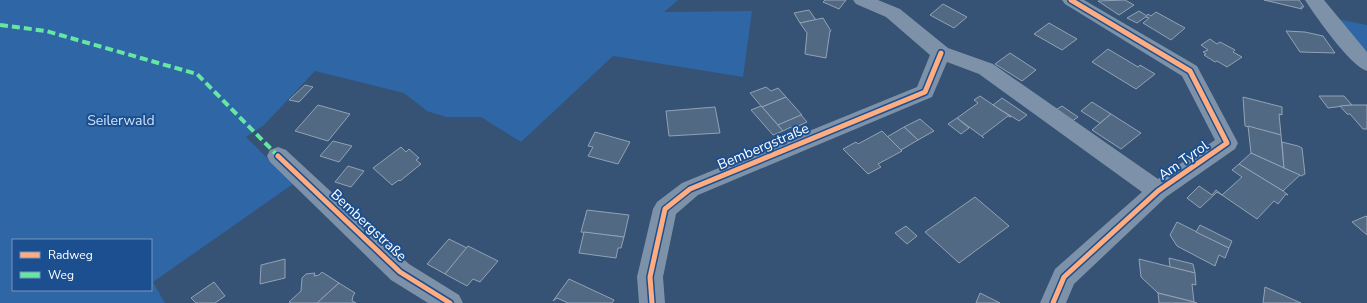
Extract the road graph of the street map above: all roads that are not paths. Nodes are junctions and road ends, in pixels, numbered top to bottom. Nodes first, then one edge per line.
1 (862, 0) edge
2 (1071, 0) edge
3 (1314, 0) edge
4 (1360, 51) edge
5 (941, 53) junction
6 (1367, 64) edge
7 (278, 156) dead end
8 (1158, 192) junction
9 (450, 303) edge
10 (652, 303) edge
11 (1053, 303) edge

1 - 5 street
2 - 8 street, Am Tyrol
3 - 4 street
4 - 6 street
5 - 8 street
5 - 10 street, Bembergstraße
7 - 9 street, Bembergstraße
8 - 11 street, Am Tyrol

